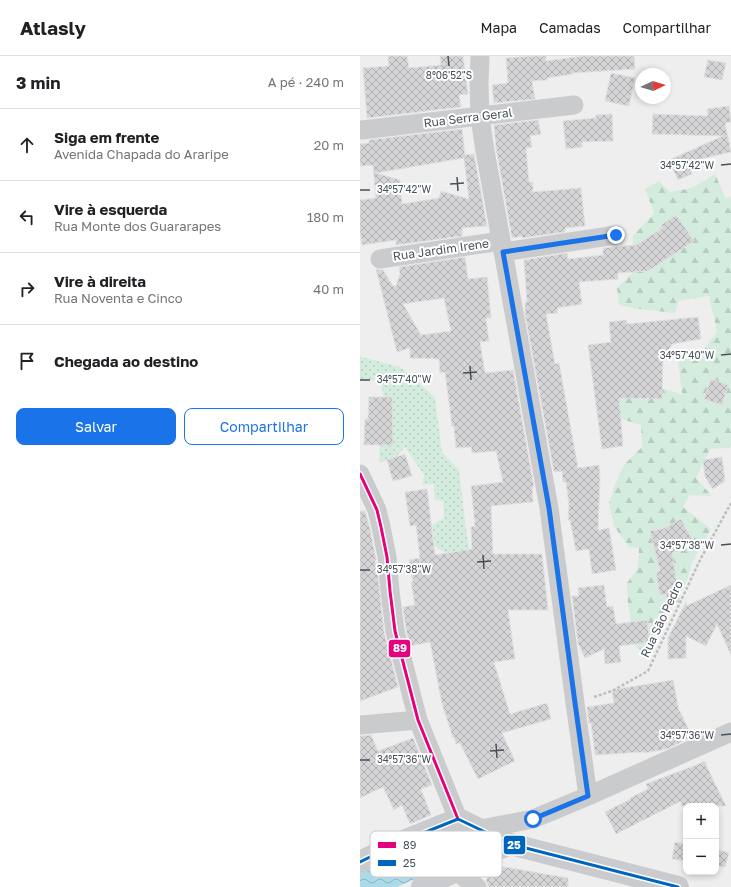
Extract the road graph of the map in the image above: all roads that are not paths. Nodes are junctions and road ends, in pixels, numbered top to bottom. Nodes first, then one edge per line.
1 (480, 56) edge
2 (574, 106) dead end
3 (480, 116) junction
4 (362, 130) dead end
5 (616, 235) dead end
6 (502, 246) junction
7 (380, 259) dead end
8 (360, 474) edge
9 (418, 720) junction
10 (360, 725) edge
11 (731, 732) edge
12 (588, 796) junction
13 (458, 819) junction
14 (481, 829) junction
15 (428, 831) edge
16 (485, 831) edge
17 (502, 840) edge
18 (510, 844) junction
19 (502, 847) edge
20 (370, 857) edge
21 (360, 862) edge
22 (443, 877) edge
23 (464, 877) edge
24 (422, 887) edge
25 (477, 887) edge
26 (678, 887) edge

1 - 3 street
2 - 3 street, Rua Serra Geral
3 - 4 street, Rua Serra Geral
3 - 6 street
5 - 6 street, Rua Jardim Irene
6 - 7 street, Rua Jardim Irene
6 - 12 street
8 - 9 street
9 - 10 street
9 - 13 street
11 - 12 street
12 - 14 street
13 - 14 main road
13 - 15 main road
14 - 16 main road
17 - 18 main road
18 - 19 main road
18 - 26 main road
20 - 21 main road
22 - 24 main road
23 - 25 street

